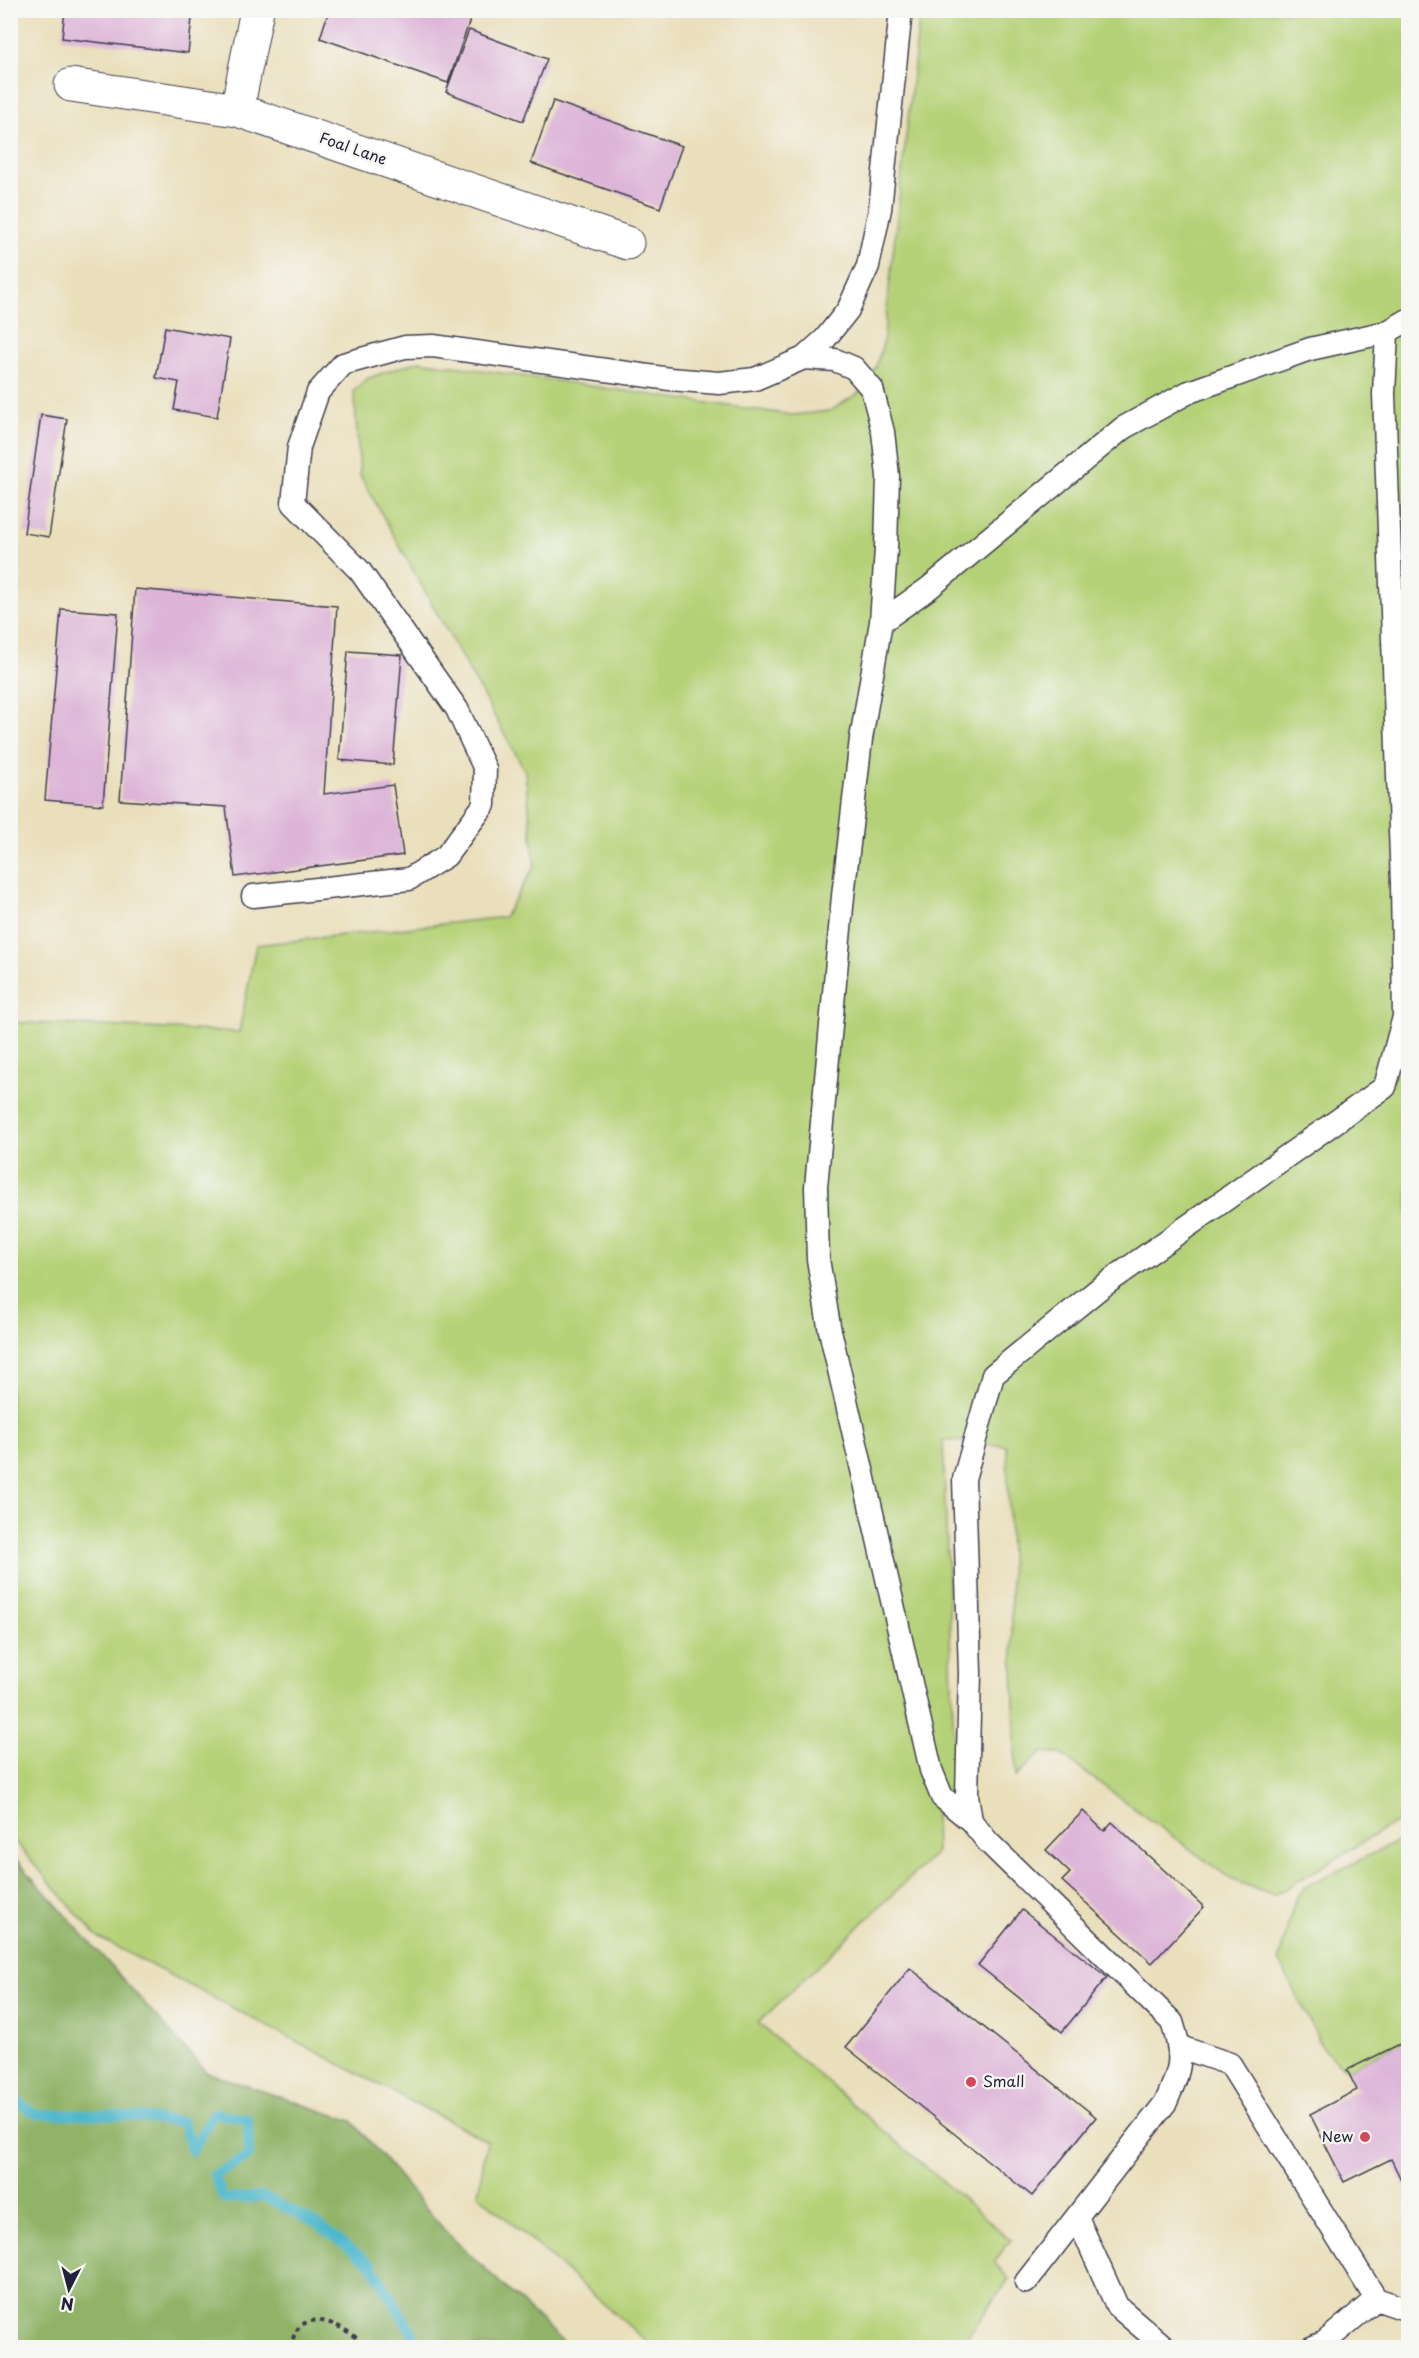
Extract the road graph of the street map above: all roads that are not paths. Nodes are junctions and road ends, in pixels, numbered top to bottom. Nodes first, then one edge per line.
1 (257, 10) edge
2 (901, 10) edge
3 (71, 85) dead end
4 (237, 110) junction
5 (627, 243) dead end
6 (1408, 320) edge
7 (1387, 332) junction
8 (804, 358) junction
9 (881, 622) junction
10 (253, 896) dead end
11 (970, 1821) junction
12 (1180, 2047) junction
13 (1077, 2217) junction
14 (1026, 2282) dead end
15 (1376, 2299) junction
16 (1408, 2310) edge
17 (1166, 2348) edge
18 (1311, 2348) edge

1 - 4 street
2 - 8 lane
3 - 4 street, Foal Lane
4 - 5 street, Foal Lane
6 - 7 lane
7 - 9 lane
7 - 11 lane
8 - 9 lane
8 - 10 lane
9 - 11 lane
11 - 12 lane
12 - 13 lane
12 - 15 lane
13 - 14 lane
13 - 17 lane
15 - 16 lane
15 - 18 lane

